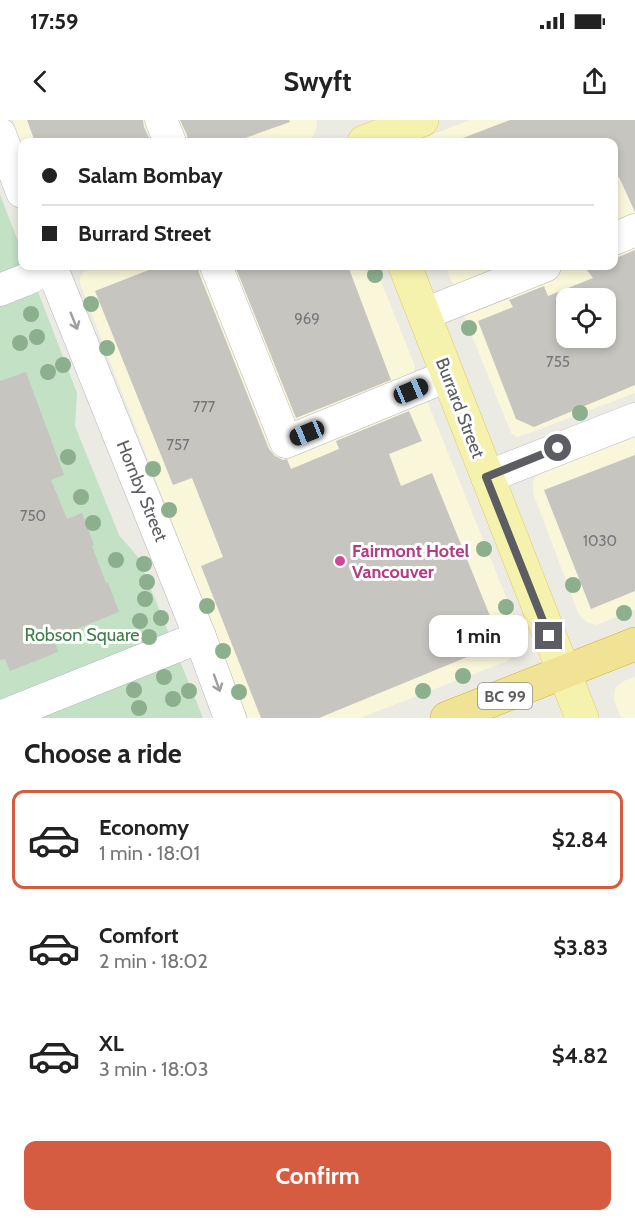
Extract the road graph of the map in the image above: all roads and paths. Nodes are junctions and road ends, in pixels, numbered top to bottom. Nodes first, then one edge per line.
1 (161, 120) edge
2 (348, 120) edge
3 (422, 120) edge
4 (0, 134) edge
5 (168, 138) edge
6 (355, 138) edge
7 (375, 138) edge
8 (18, 181) edge
9 (635, 230) edge
10 (618, 236) edge
11 (44, 270) edge
12 (54, 270) edge
13 (218, 270) edge
14 (407, 270) edge
15 (535, 270) edge
16 (0, 290) edge
17 (424, 314) junction
18 (447, 376) junction
19 (635, 418) edge
20 (486, 477) junction
21 (200, 637) junction
22 (635, 644) edge
23 (564, 673) junction
24 (0, 717) edge
25 (230, 718) edge
26 (447, 718) edge
27 (582, 718) edge

1 - 5 street
2 - 6 main road
3 - 7 main road
4 - 8 street
9 - 10 street
11 - 16 street
12 -> 21 street, Hornby Street
13 - 18 street
14 - 17 main road, Burrard Street
15 - 17 street
17 - 18 main road, Burrard Street
18 - 20 main road, Burrard Street
19 - 20 street
20 - 23 main road, Burrard Street
21 - 24 street
21 -> 25 street, Hornby Street
22 - 23 highway, BC 99
23 - 26 highway, BC 99
23 - 27 main road, Burrard Street

